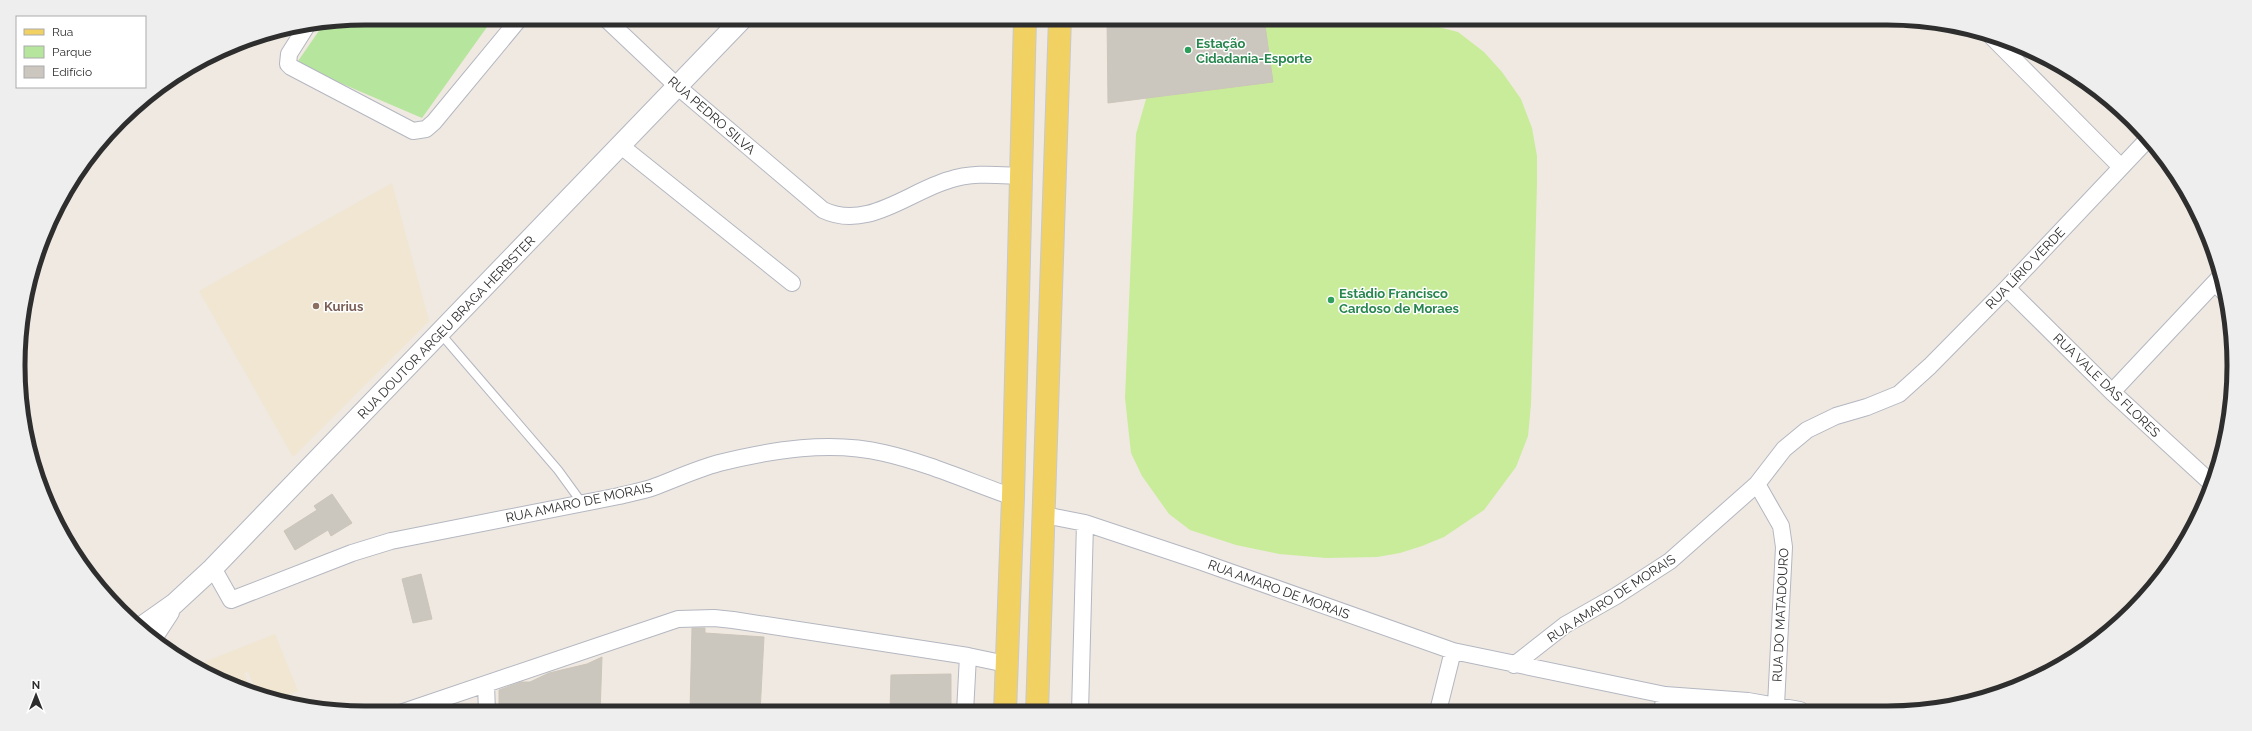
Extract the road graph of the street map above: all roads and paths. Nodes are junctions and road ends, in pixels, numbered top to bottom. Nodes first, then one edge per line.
1 (514, 25) edge
2 (612, 25) edge
3 (736, 25) edge
4 (1025, 25) edge
5 (1060, 25) edge
6 (303, 31) edge
7 (1999, 44) edge
8 (678, 87) junction
9 (2144, 143) edge
10 (621, 146) junction
11 (2121, 167) junction
12 (1021, 176) junction
13 (2216, 282) edge
14 (792, 283) dead end
15 (2007, 288) junction
16 (440, 333) junction
17 (2112, 392) junction
18 (1899, 394) joint
19 (2207, 479) edge
20 (1757, 484) junction
21 (1013, 497) junction
22 (582, 503) junction
23 (1044, 515) junction
24 (1085, 523) junction
25 (212, 568) junction
26 (174, 604) junction
27 (144, 625) edge
28 (149, 628) edge
29 (155, 633) edge
30 (1452, 651) junction
31 (968, 656) junction
32 (1006, 664) junction
33 (1514, 665) junction
34 (486, 684) junction
35 (1665, 695) junction
36 (1776, 705) junction
37 (421, 706) edge
38 (487, 706) edge
39 (965, 706) edge
40 (1005, 706) edge
41 (1037, 706) edge
42 (1080, 706) edge
43 (1439, 706) edge
44 (1663, 706) edge
45 (1781, 706) edge

1 - 6 street
2 - 8 street, RUA PEDRO SILVA
3 - 8 street, RUA DOUTOR ARGEU BRAGA HERBSTER
4 - 12 main road
5 - 23 main road
7 - 11 street
8 - 10 street, RUA DOUTOR ARGEU BRAGA HERBSTER
8 - 12 street, RUA PEDRO SILVA
9 - 11 street, RUA LÍRIO VERDE
10 - 14 street
10 - 16 street, RUA DOUTOR ARGEU BRAGA HERBSTER
11 - 15 street, RUA LÍRIO VERDE
12 - 21 main road
13 - 17 street
15 - 17 street, RUA VALE DAS FLORES
15 - 18 street, RUA LÍRIO VERDE
16 - 22 lane
16 - 25 street, RUA DOUTOR ARGEU BRAGA HERBSTER
17 - 19 street, RUA VALE DAS FLORES
18 - 20 street, RUA AMARO DE MORAIS
20 - 33 street, RUA AMARO DE MORAIS
20 - 36 street, RUA DO MATADOURO
21 - 22 street, RUA AMARO DE MORAIS
21 - 32 main road
22 - 25 street, RUA AMARO DE MORAIS
23 - 24 street, RUA AMARO DE MORAIS
23 - 41 main road
24 - 30 street, RUA AMARO DE MORAIS
24 - 42 street
25 - 26 street, RUA DOUTOR ARGEU BRAGA HERBSTER
26 - 27 street, RUA DOUTOR ARGEU BRAGA HERBSTER
26 - 28 street
26 - 29 street
30 - 33 street, RUA AMARO DE MORAIS
30 - 43 street
31 - 32 street
31 - 34 street
31 - 39 street
32 - 40 main road
33 - 35 street, RUA AMARO DE MORAIS
34 - 37 street
34 - 38 street
35 - 36 street, RUA AMARO DE MORAIS
35 - 44 street
36 - 45 street, RUA AMARO DE MORAIS

